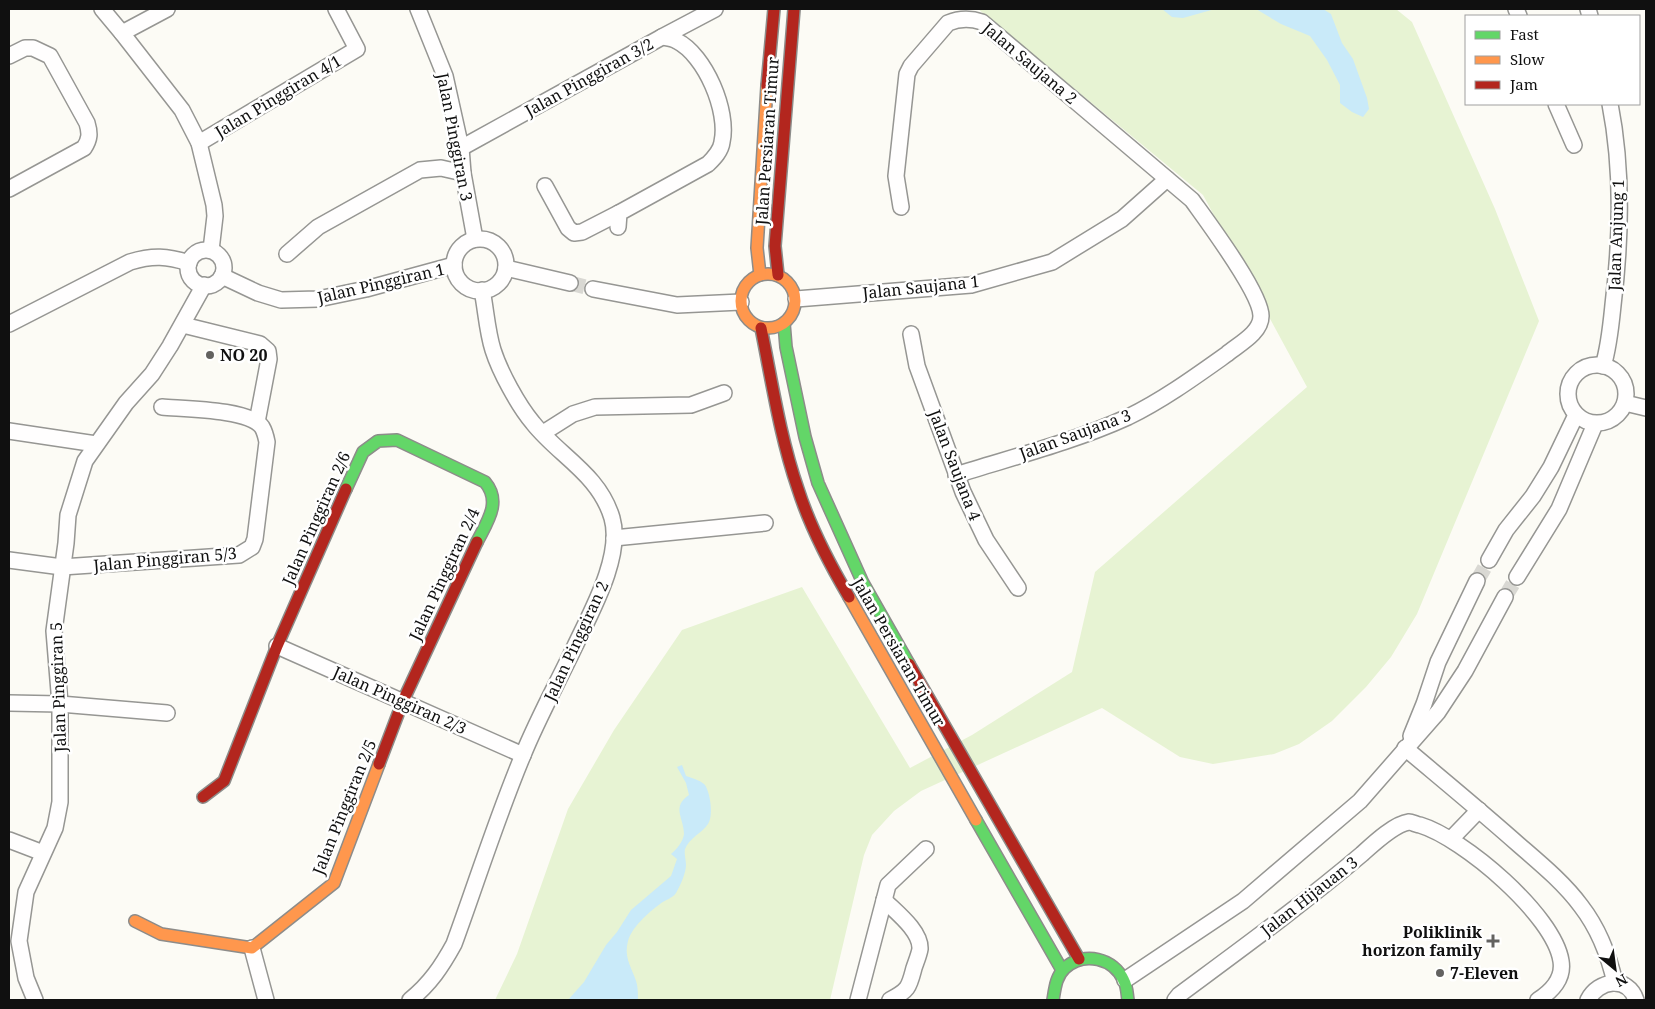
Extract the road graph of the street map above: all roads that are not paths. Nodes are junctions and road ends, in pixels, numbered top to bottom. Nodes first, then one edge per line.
1 (102, 9) edge
2 (167, 9) edge
3 (336, 9) edge
4 (714, 9) edge
5 (774, 9) edge
6 (794, 9) edge
7 (423, 10) edge
8 (122, 33) junction
9 (662, 37) junction
10 (9, 56) edge
11 (1556, 105) edge
12 (1610, 105) edge
13 (199, 143) junction
14 (1574, 145) dead end
15 (461, 148) junction
16 (464, 173) junction
17 (1167, 179) junction
18 (545, 186) dead end
19 (9, 189) edge
20 (901, 207) dead end
21 (475, 239) junction
22 (211, 250) junction
23 (287, 254) dead end
24 (189, 263) junction
25 (454, 266) junction
26 (506, 268) junction
27 (760, 275) junction
28 (778, 275) junction
29 (222, 276) junction
30 (570, 283) tunnel mouth
31 (204, 285) junction
32 (593, 289) tunnel mouth
33 (482, 290) junction
34 (796, 299) junction
35 (741, 302) junction
36 (784, 323) junction
37 (9, 324) edge
38 (183, 325) junction
39 (761, 328) junction
40 (911, 334) dead end
41 (1603, 366) junction
42 (724, 393) dead end
43 (1625, 403) junction
44 (162, 407) dead end
45 (1646, 408) edge
46 (1576, 415) junction
47 (257, 422) junction
48 (1595, 424) junction
49 (9, 431) edge
50 (543, 434) junction
51 (96, 444) junction
52 (437, 458) joint
53 (956, 475) junction
54 (765, 523) dead end
55 (614, 538) junction
56 (9, 560) edge
57 (1489, 560) tunnel mouth
58 (62, 567) junction
59 (1517, 577) tunnel mouth
60 (1477, 581) tunnel mouth
61 (1018, 588) dead end
62 (1505, 598) tunnel mouth
63 (277, 646) junction
64 (403, 701) junction
65 (9, 703) edge
66 (60, 704) junction
67 (167, 713) dead end
68 (1405, 748) junction
69 (523, 755) junction
70 (202, 798) dead end
71 (1480, 810) junction
72 (1451, 839) junction
73 (9, 840) edge
74 (926, 849) dead end
75 (44, 853) junction
76 (884, 900) junction
77 (135, 921) dead end
78 (252, 948) junction
79 (15, 957) edge
80 (1080, 959) junction
81 (1062, 970) junction
82 (1125, 980) junction
83 (1615, 983) junction
84 (35, 1000) edge
85 (266, 1000) edge
86 (410, 1000) edge
87 (858, 1000) edge
88 (890, 1000) edge
89 (1053, 1000) edge
90 (1128, 1000) edge
91 (1175, 1000) edge
92 (1538, 1000) edge
93 (1588, 1000) edge
94 (1636, 1000) edge

1 - 8 street
2 - 8 street
3 - 13 street, Jalan Pinggiran 4/1
4 - 9 street
5 - 27 street, Jalan Persiaran Timur
6 - 28 street, Jalan Persiaran Timur
7 - 15 street, Jalan Pinggiran 3
8 - 13 street
9 - 15 street, Jalan Pinggiran 3/2
9 - 18 street, Jalan Pinggiran 3/2
10 - 19 street
11 - 14 street
12 - 41 street, Jalan Anjung 1
13 - 22 street
15 - 16 street, Jalan Pinggiran 3
16 - 21 street, Jalan Pinggiran 3
16 - 23 street
17 - 20 street, Jalan Saujana 2
17 - 34 street, Jalan Saujana 1
17 - 53 street, Jalan Saujana 3
21 - 25 street
21 - 26 street
22 - 24 street
22 - 29 street
24 - 31 street
24 - 37 street
25 - 29 street, Jalan Pinggiran 1
25 - 33 street
26 - 30 street
26 - 33 street
27 - 28 street
27 - 35 street
28 - 34 street
29 - 31 street
31 - 38 street, Jalan Pinggiran 5
32 - 35 street
33 - 50 street, Jalan Pinggiran 2
34 - 36 street
35 - 39 street
36 - 39 street
36 - 80 street, Jalan Persiaran Timur
38 - 47 street
38 - 51 street, Jalan Pinggiran 5
39 - 81 street, Jalan Persiaran Timur
40 - 53 street, Jalan Saujana 4
41 - 43 street
41 - 46 street
42 - 50 street
43 - 45 street
43 - 48 street
44 - 47 street
46 - 48 street
46 - 57 street
47 - 58 street, Jalan Pinggiran 5/3
48 - 59 street
49 - 51 street
50 - 55 street, Jalan Pinggiran 2
51 - 58 street, Jalan Pinggiran 5
52 - 63 street, Jalan Pinggiran 2/6
52 - 64 street, Jalan Pinggiran 2/4
53 - 61 street, Jalan Saujana 4
54 - 55 street
55 - 69 street, Jalan Pinggiran 2
56 - 58 street
58 - 66 street, Jalan Pinggiran 5
60 - 68 street
62 - 68 street
63 - 64 street, Jalan Pinggiran 2/3
63 - 70 street
64 - 69 street, Jalan Pinggiran 2/3
64 - 78 street, Jalan Pinggiran 2/5
65 - 66 street
66 - 67 street
66 - 75 street, Jalan Pinggiran 5
68 - 71 street
68 - 82 street
69 - 86 street, Jalan Pinggiran 2
71 - 72 street
71 - 83 street
72 - 91 street, Jalan Hijauan 3
72 - 92 street, Jalan Hijauan 3
73 - 75 street
74 - 76 street
75 - 79 street, Jalan Pinggiran 5
76 - 87 street
76 - 88 street
77 - 78 street
78 - 85 street
79 - 84 street, Jalan Pinggiran 5
80 - 81 street
80 - 82 street
81 - 89 street
82 - 90 street
83 - 93 street
83 - 94 street

